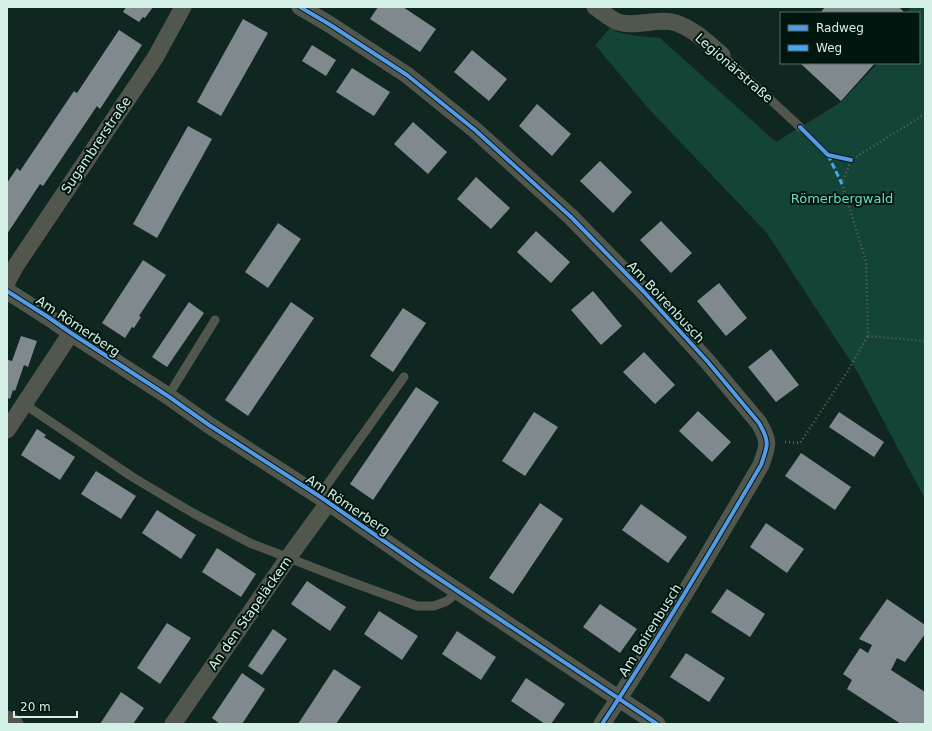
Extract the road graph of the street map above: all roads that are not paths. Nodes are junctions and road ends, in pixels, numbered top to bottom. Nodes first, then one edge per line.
1 (183, 7) edge
2 (300, 7) edge
3 (595, 7) edge
4 (722, 55) joint
5 (800, 127) dead end
6 (7, 282) edge
7 (7, 291) edge
8 (215, 320) dead end
9 (71, 333) junction
10 (404, 377) dead end
11 (168, 396) junction
12 (24, 404) junction
13 (7, 430) edge
14 (323, 500) junction
15 (288, 558) junction
16 (458, 592) junction
17 (619, 699) junction
18 (7, 719) edge
19 (15, 724) edge
20 (172, 724) edge
21 (602, 724) edge
22 (657, 724) edge

1 - 6 street, Sugambrerstraße
2 - 17 street, Am Boirenbusch
3 - 4 street, Legionärstraße
4 - 5 lane, Legionärstraße
7 - 9 street, Am Römerberg
8 - 11 lane
9 - 11 street, Am Römerberg
9 - 12 street
10 - 14 lane, Am Römerberg
11 - 14 street, Am Römerberg
12 - 13 street
12 - 15 lane
14 - 15 street, An den Stapeläckern
14 - 16 street, Am Römerberg
15 - 16 lane
15 - 20 street, An den Stapeläckern
16 - 17 street, Am Römerberg
17 - 21 street
17 - 22 street, Am Römerberg
18 - 19 street

